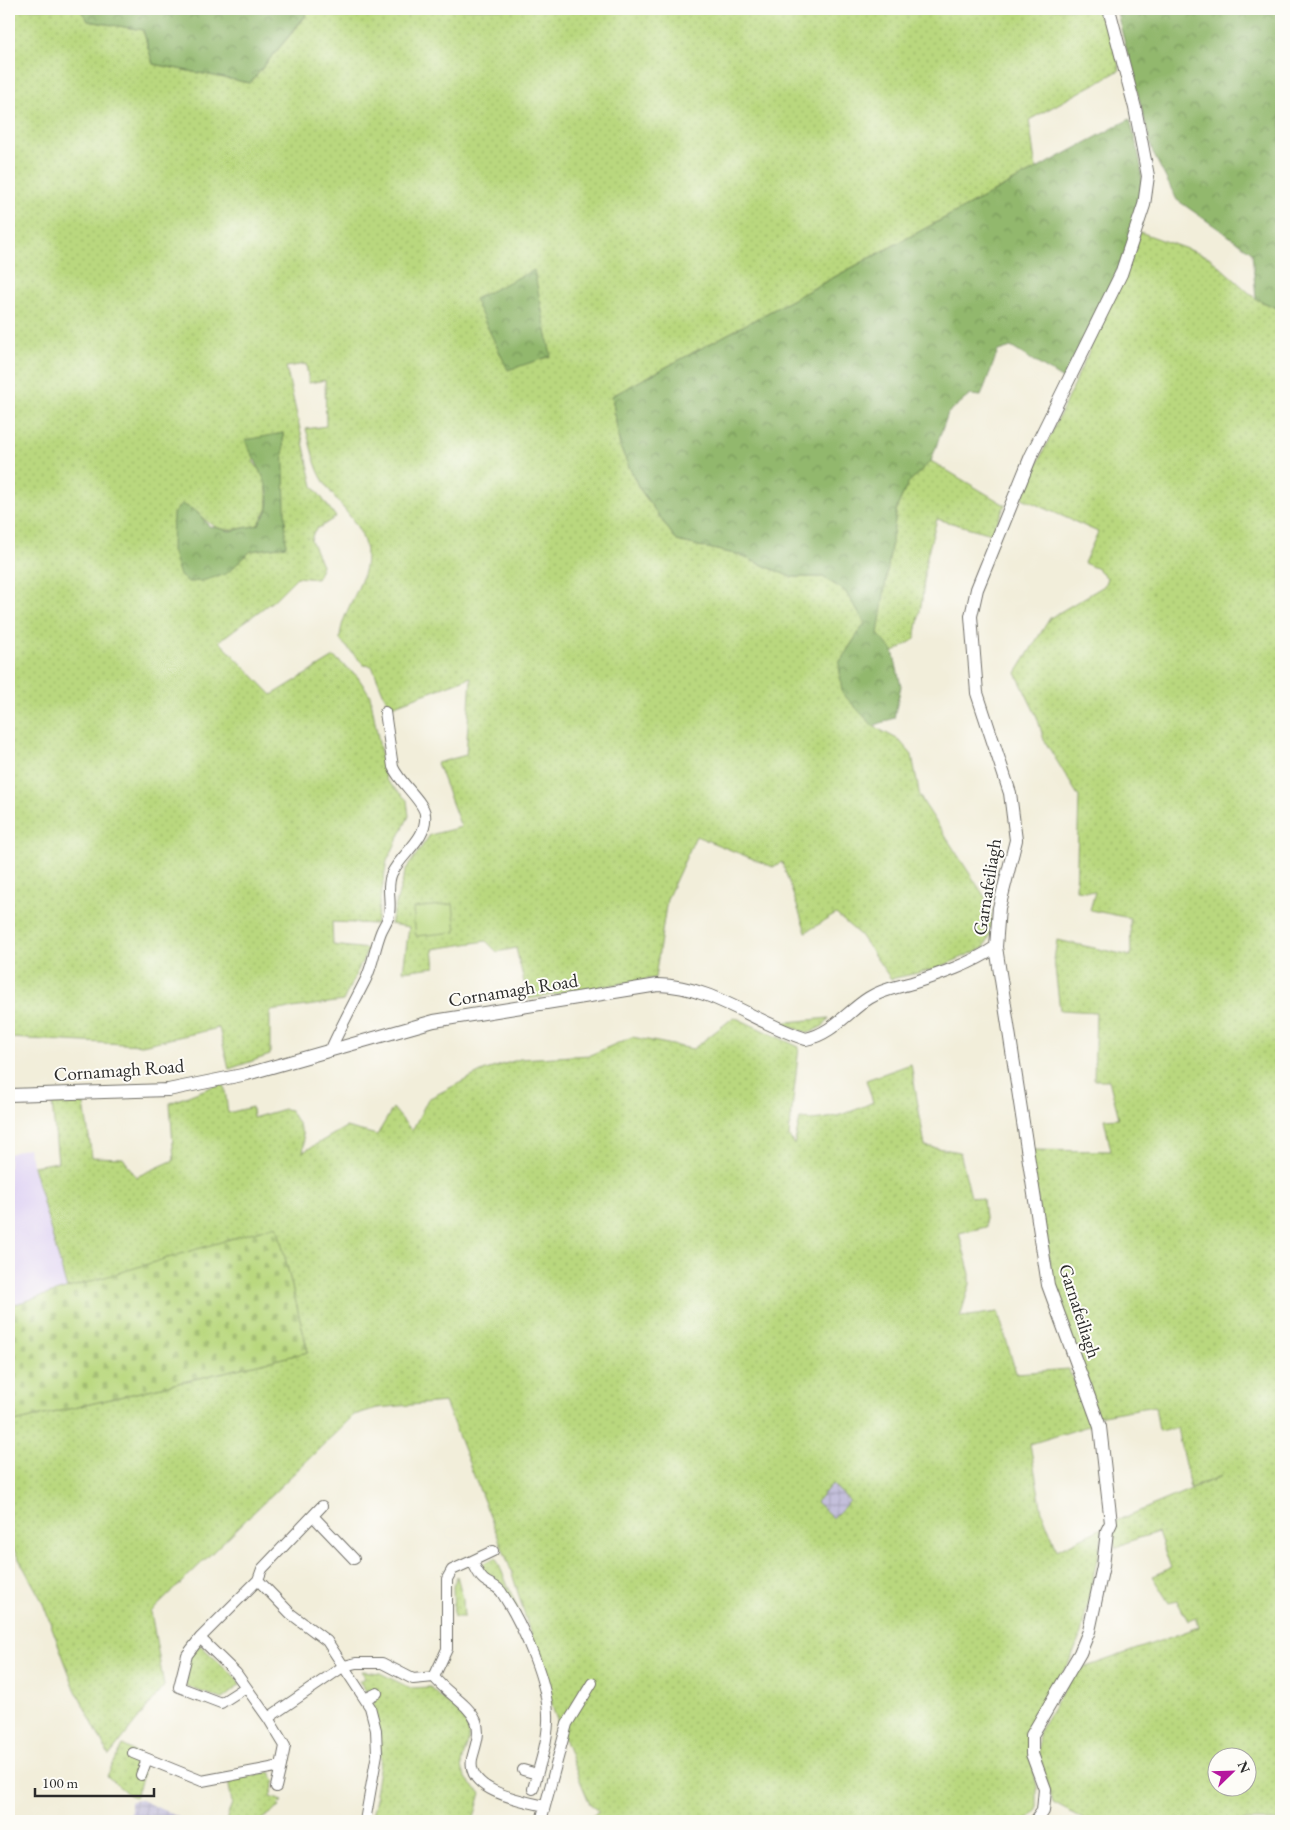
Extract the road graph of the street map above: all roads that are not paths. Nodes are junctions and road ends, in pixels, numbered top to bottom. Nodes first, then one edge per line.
1 (1109, 9) edge
2 (385, 712) dead end
3 (996, 947) junction
4 (330, 1050) junction
5 (9, 1095) edge
6 (322, 1506) dead end
7 (313, 1516) junction
8 (493, 1552) dead end
9 (354, 1559) dead end
10 (472, 1561) junction
11 (258, 1580) junction
12 (200, 1638) junction
13 (344, 1666) junction
14 (434, 1677) junction
15 (592, 1683) dead end
16 (246, 1687) junction
17 (377, 1693) dead end
18 (365, 1699) junction
19 (268, 1718) junction
20 (9, 1728) edge
21 (9, 1737) edge
22 (133, 1753) dead end
23 (147, 1759) junction
24 (281, 1766) junction
25 (523, 1770) dead end
26 (538, 1774) junction
27 (141, 1775) dead end
28 (276, 1787) dead end
29 (534, 1789) dead end
30 (546, 1806) junction
31 (365, 1821) edge
32 (541, 1821) edge
33 (1036, 1821) edge

1 - 3 street, Garnafeiliagh
2 - 4 street
3 - 4 street, Cornamagh Road
3 - 33 street, Garnafeiliagh
4 - 5 street, Cornamagh Road
6 - 7 street
7 - 9 street
7 - 11 street
8 - 10 street
10 - 14 street
10 - 26 street
11 - 12 street
11 - 13 street
12 - 16 street
12 - 16 street
13 - 14 street
13 - 18 street
13 - 19 street
14 - 30 street
15 - 30 street
16 - 19 street
17 - 18 street
18 - 31 street
19 - 24 street
20 - 21 street
22 - 23 street
23 - 24 street
23 - 27 street
24 - 28 street
25 - 26 street
26 - 29 street
30 - 32 street

